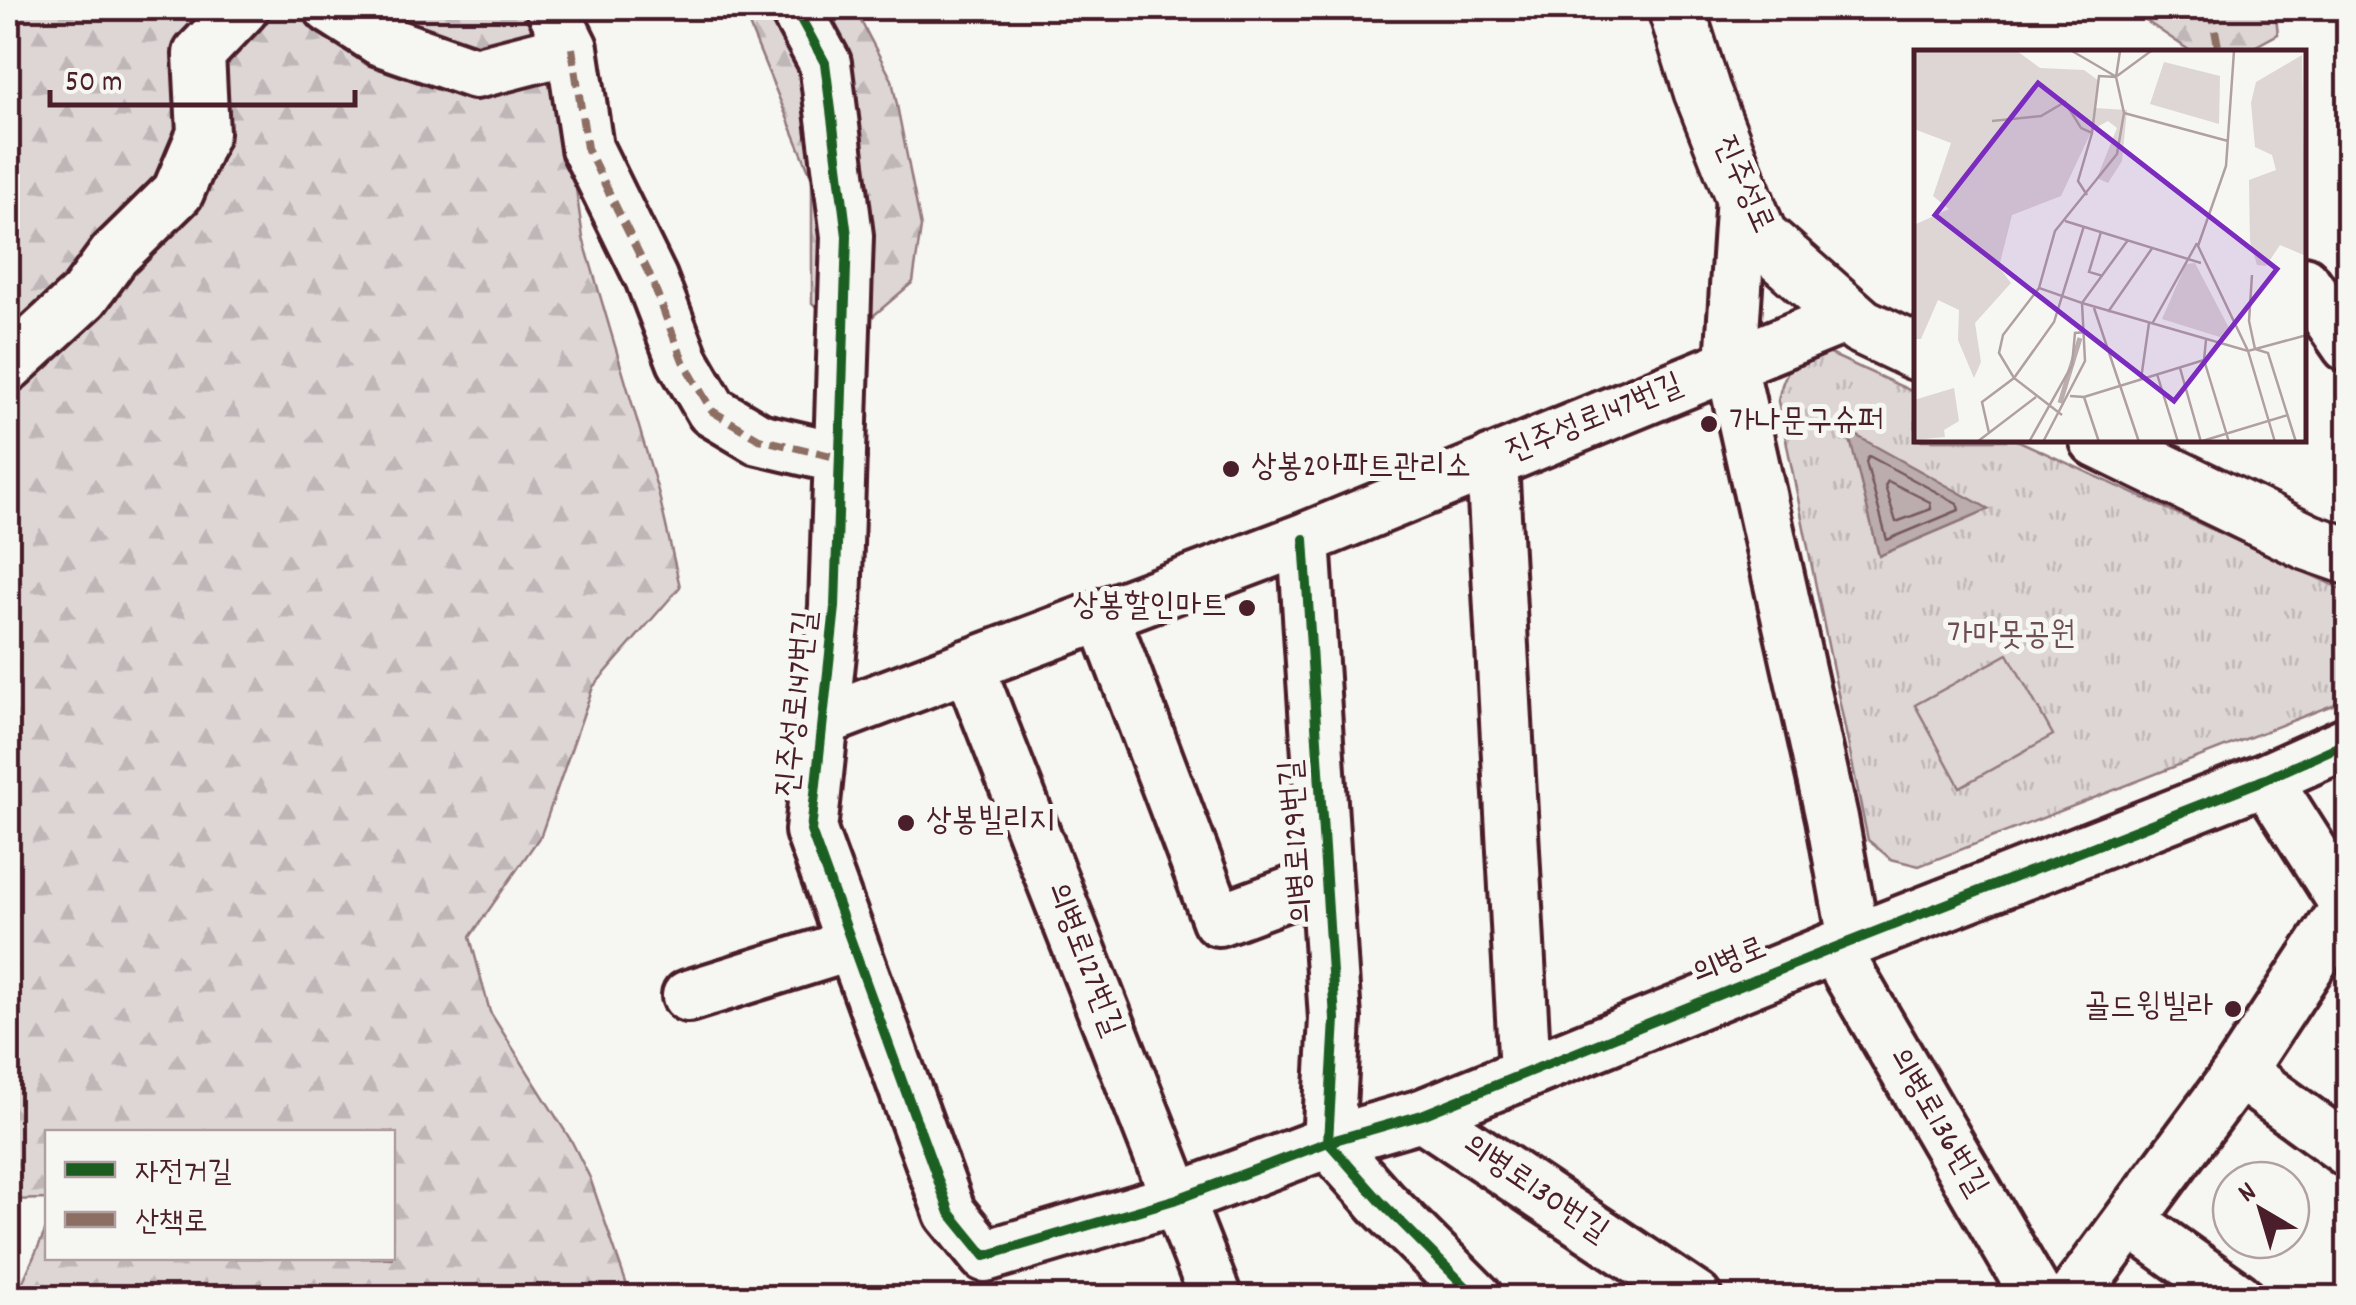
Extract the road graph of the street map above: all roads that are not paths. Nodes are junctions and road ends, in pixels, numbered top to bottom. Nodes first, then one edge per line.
1 (243, 8) edge
2 (330, 8) edge
3 (795, 8) edge
4 (1676, 8) edge
5 (562, 28) edge
6 (1742, 194) junction
7 (2306, 285) edge
8 (1861, 326) junction
9 (2348, 346) edge
10 (1914, 351) edge
11 (1731, 364) junction
12 (8, 366) edge
13 (2102, 442) edge
14 (840, 458) junction
15 (1492, 462) junction
16 (1304, 540) junction
17 (2348, 556) edge
18 (1103, 615) junction
19 (968, 666) junction
20 (824, 720) junction
21 (2348, 742) edge
22 (2266, 779) junction
23 (1326, 880) junction
24 (2348, 908) edge
25 (1844, 944) junction
26 (852, 945) junction
27 (688, 996) dead end
28 (2239, 1072) junction
29 (1525, 1073) junction
30 (1422, 1115) junction
31 (1328, 1142) junction
32 (2348, 1152) edge
33 (1177, 1199) junction
34 (2130, 1221) junction
35 (985, 1277) edge
36 (1216, 1298) edge
37 (1477, 1298) edge
38 (1696, 1298) edge
39 (2038, 1298) edge
40 (2072, 1298) edge
41 (2238, 1298) edge

1 - 12 street
2 - 5 street
3 - 14 street, 진주성로147번길
4 - 6 main road, 진주성로
5 - 14 street
6 - 8 main road, 진주성로
6 - 11 street
7 - 9 street
8 - 10 main road, 진주성로
8 - 11 street, 진주성로147번길
11 - 15 street, 진주성로147번길
11 - 25 street
13 - 17 main road
14 - 20 street, 진주성로147번길
15 - 16 street, 진주성로147번길
15 - 29 street
16 - 18 street, 진주성로147번길
16 - 23 street, 의병로129번길
18 - 19 street, 진주성로147번길
18 - 23 street
19 - 20 street, 진주성로147번길
19 - 33 street, 의병로127번길
20 - 26 street, 진주성로147번길
21 - 22 street, 의병로
22 - 24 street
22 - 25 street, 의병로
23 - 31 street, 의병로129번길
24 - 28 street
25 - 29 street, 의병로
25 - 39 street, 의병로136번길
26 - 27 street
26 - 35 street, 진주성로147번길
28 - 32 street
28 - 34 street
29 - 30 street, 의병로
30 - 31 street, 의병로
30 - 38 street, 의병로130번길
31 - 33 street, 진주성로147번길
31 - 37 street
33 - 35 street, 진주성로147번길
33 - 36 street, 의병로127번길
34 - 40 street
34 - 41 street

